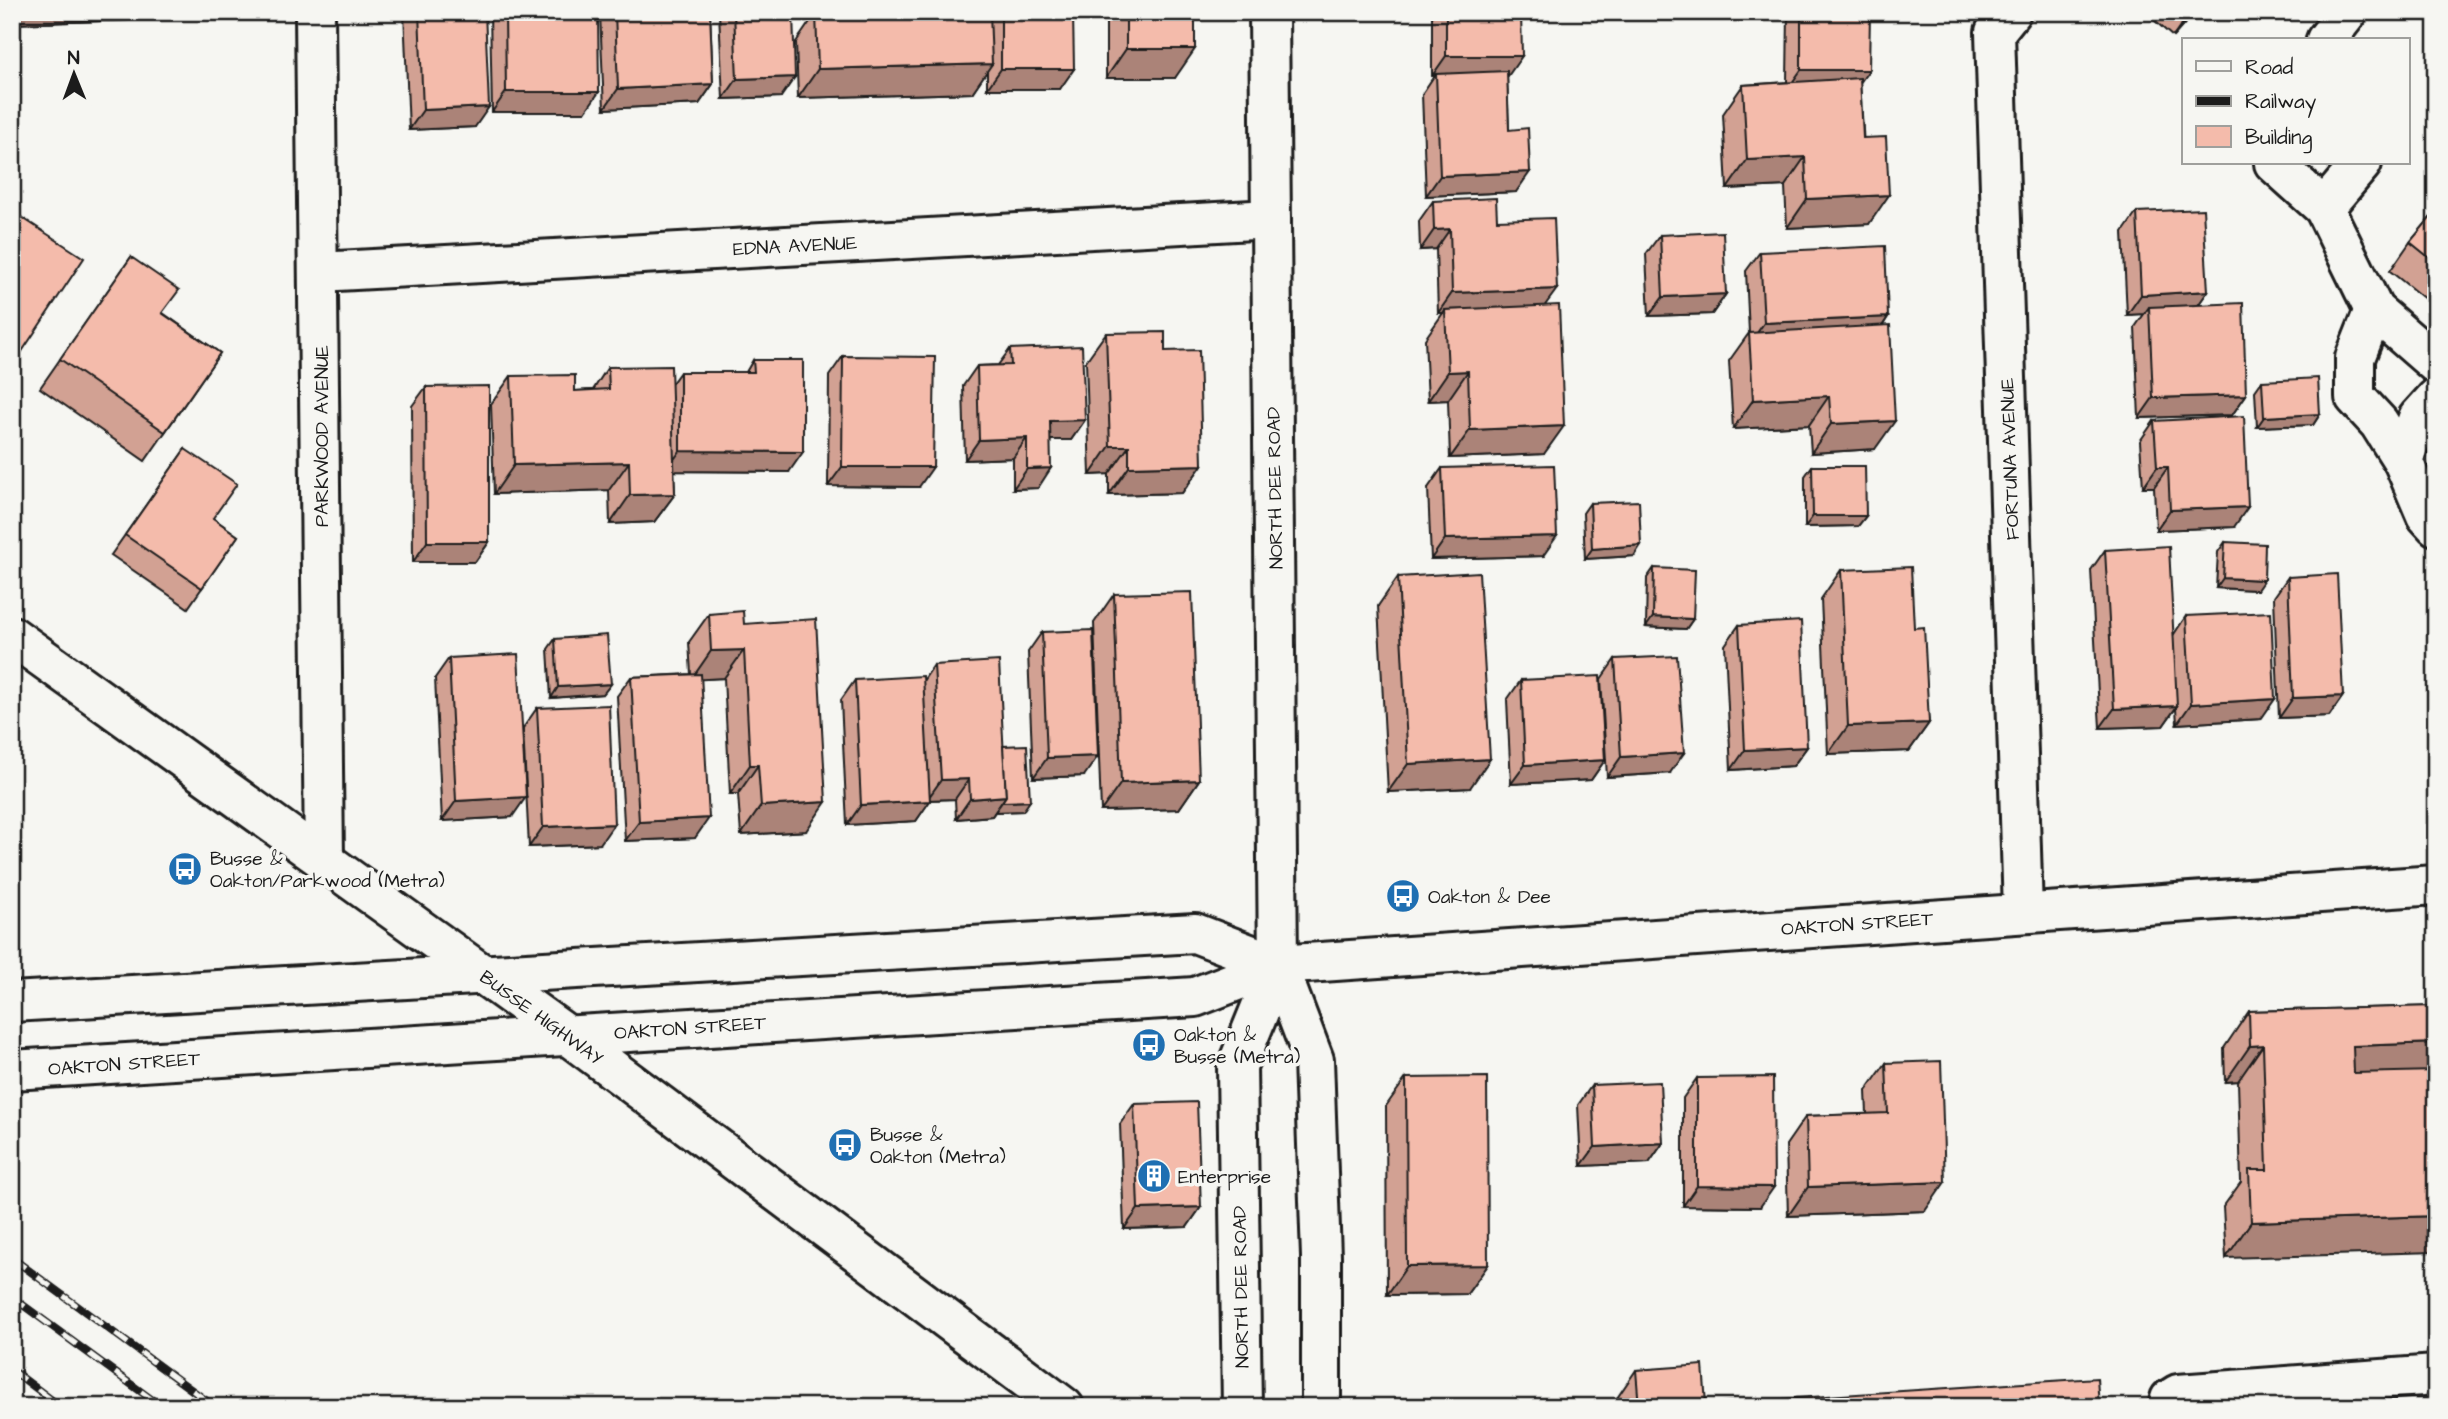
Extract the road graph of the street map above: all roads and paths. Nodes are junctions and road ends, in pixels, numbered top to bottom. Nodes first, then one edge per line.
1 (316, 12) edge
2 (1269, 12) edge
3 (2011, 12) edge
4 (2348, 12) edge
5 (2328, 38) edge
6 (2275, 164) edge
7 (2361, 164) edge
8 (2324, 208) junction
9 (1271, 219) junction
10 (319, 272) junction
11 (2374, 310) junction
12 (2436, 364) edge
13 (2436, 398) edge
14 (2403, 461) junction
15 (2436, 526) edge
16 (12, 636) edge
17 (324, 861) junction
18 (2436, 886) edge
19 (2023, 912) junction
20 (1278, 965) junction
21 (484, 974) junction
22 (12, 1002) edge
23 (567, 1035) junction
24 (12, 1070) edge
25 (2436, 1375) edge
26 (1064, 1407) edge
27 (1242, 1407) edge
28 (1321, 1407) edge
29 (2168, 1407) edge

1 - 10 main road, PARKWOOD AVENUE
2 - 9 main road, NORTH DEE ROAD
3 - 19 main road, FORTUNA AVENUE
4 - 5 main road
6 - 8 main road
7 - 8 main road
8 - 11 main road
9 - 10 main road, EDNA AVENUE
9 - 20 main road, NORTH DEE ROAD
10 - 17 main road, PARKWOOD AVENUE
11 - 12 main road
11 - 14 main road
13 - 14 main road
14 - 15 main road
16 - 17 main road, BUSSE HIGHWAY
17 - 21 main road, BUSSE HIGHWAY
18 - 19 main road, OAKTON STREET
19 - 20 main road, OAKTON STREET
20 - 21 main road, OAKTON STREET
20 - 23 main road, OAKTON STREET
20 - 27 main road, NORTH DEE ROAD
20 - 28 main road, NORTH DEE ROAD
21 - 22 main road, OAKTON STREET
21 - 23 main road, BUSSE HIGHWAY
23 - 24 main road, OAKTON STREET
23 - 26 main road, BUSSE HIGHWAY
25 - 29 main road

